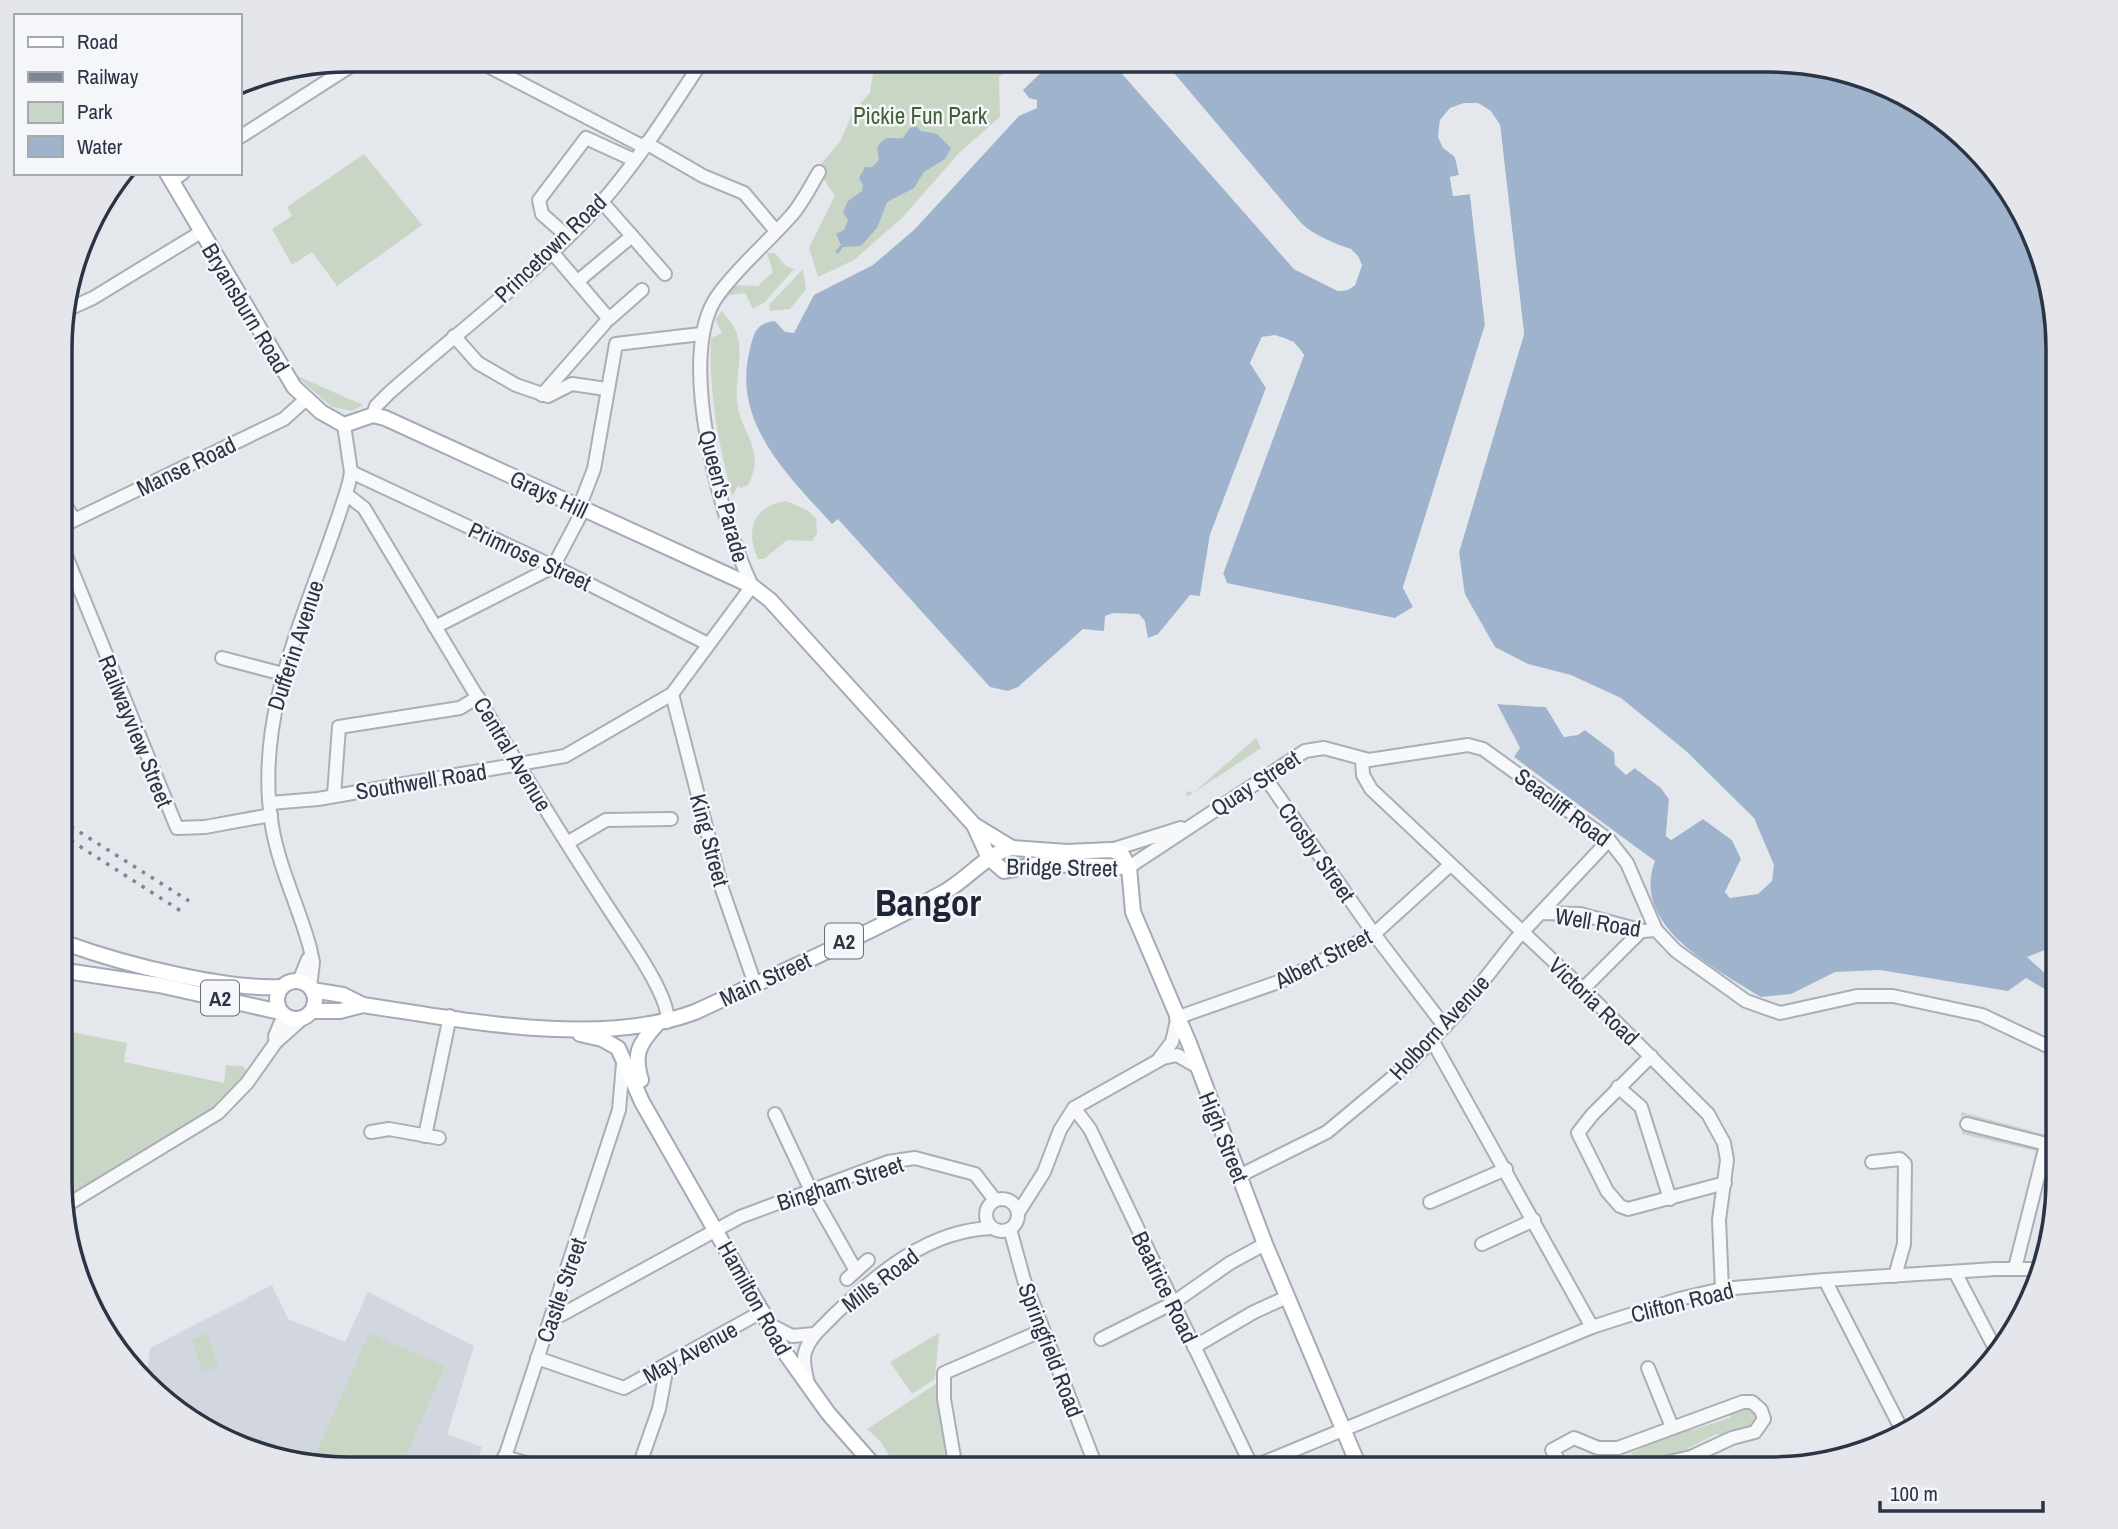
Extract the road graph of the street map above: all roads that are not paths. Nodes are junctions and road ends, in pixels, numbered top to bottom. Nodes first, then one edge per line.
1 (341, 72) edge
2 (500, 72) edge
3 (695, 72) edge
4 (242, 136) edge
5 (645, 145) junction
6 (634, 160) junction
7 (819, 172) dead end
8 (174, 176) edge
9 (602, 202) junction
10 (776, 230) junction
11 (201, 232) junction
12 (632, 236) junction
13 (568, 237) junction
14 (552, 251) junction
15 (665, 274) dead end
16 (578, 281) junction
17 (642, 290) dead end
18 (75, 306) edge
19 (604, 323) dead end
20 (701, 334) junction
21 (454, 336) junction
22 (606, 389) junction
23 (542, 395) junction
24 (305, 400) junction
25 (373, 415) junction
26 (344, 425) junction
27 (351, 472) junction
28 (346, 494) junction
29 (582, 509) junction
30 (72, 521) edge
31 (553, 566) junction
32 (72, 571) edge
33 (752, 586) junction
34 (435, 627) junction
35 (708, 644) junction
36 (222, 659) dead end
37 (283, 674) junction
38 (672, 694) junction
39 (478, 697) junction
40 (1362, 759) junction
41 (519, 765) junction
42 (1265, 777) junction
43 (334, 796) junction
44 (270, 809) junction
45 (671, 819) dead end
46 (1191, 824) junction
47 (974, 825) junction
48 (1609, 840) junction
49 (567, 843) junction
50 (1012, 848) junction
51 (1111, 850) junction
52 (989, 858) junction
53 (1450, 865) junction
54 (1129, 867) junction
55 (1541, 913) junction
56 (1656, 930) junction
57 (1641, 931) junction
58 (1522, 932) junction
59 (1374, 934) junction
60 (72, 944) edge
61 (72, 973) edge
62 (755, 984) junction
63 (307, 986) junction
64 (281, 987) junction
65 (1583, 989) junction
66 (363, 1005) junction
67 (282, 1014) junction
68 (307, 1014) junction
69 (450, 1016) junction
70 (1177, 1019) junction
71 (662, 1023) junction
72 (1445, 1027) junction
73 (561, 1029) junction
74 (1432, 1040) junction
75 (276, 1042) junction
76 (2046, 1045) edge
77 (621, 1053) junction
78 (1651, 1056) junction
79 (1157, 1062) junction
80 (1196, 1066) junction
81 (1618, 1087) junction
82 (646, 1108) junction
83 (1074, 1108) junction
84 (619, 1110) junction
85 (775, 1114) dead end
86 (1967, 1125) dead end
87 (372, 1132) dead end
88 (425, 1136) junction
89 (439, 1138) dead end
90 (2046, 1145) edge
91 (1872, 1162) dead end
92 (2046, 1166) edge
93 (1506, 1169) junction
94 (1239, 1176) junction
95 (1725, 1183) junction
96 (812, 1190) junction
97 (1670, 1199) junction
98 (995, 1200) junction
99 (1430, 1202) dead end
100 (73, 1203) edge
101 (1018, 1213) junction
102 (1534, 1220) junction
103 (716, 1228) junction
104 (992, 1228) junction
105 (1010, 1229) junction
106 (1265, 1244) junction
107 (1482, 1244) dead end
108 (868, 1260) dead end
109 (2015, 1268) junction
110 (2032, 1269) edge
111 (1956, 1274) junction
112 (1895, 1276) junction
113 (1825, 1280) junction
114 (1722, 1289) junction
115 (1287, 1297) junction
116 (1173, 1303) junction
117 (763, 1311) junction
118 (552, 1316) junction
119 (771, 1325) junction
120 (1592, 1327) junction
121 (1043, 1330) junction
122 (814, 1335) junction
123 (1101, 1339) dead end
124 (1993, 1344) edge
125 (1194, 1347) junction
126 (537, 1358) junction
127 (667, 1366) junction
128 (1648, 1368) dead end
129 (808, 1385) junction
130 (1899, 1425) edge
131 (1672, 1427) junction
132 (1343, 1429) junction
133 (504, 1457) edge
134 (642, 1457) edge
135 (867, 1457) edge
136 (954, 1457) edge
137 (1092, 1457) edge
138 (1245, 1457) edge
139 (1276, 1457) edge
140 (1355, 1457) edge
141 (1556, 1457) edge
142 (1689, 1457) edge

1 - 4 street
2 - 5 street
3 - 5 street, Princetown Road
5 - 6 street, Princetown Road
5 - 10 street
6 - 9 street, Princetown Road
6 - 13 street
7 - 10 street, Queen's Parade
8 - 11 main road, Bryansburn Road
9 - 12 street
9 - 13 street, Princetown Road
10 - 20 street, Queen's Parade
11 - 18 street
11 - 24 main road, Bryansburn Road
12 - 15 street
12 - 16 street
13 - 14 street, Princetown Road
14 - 16 street
14 - 21 street, Princetown Road
16 - 17 street
19 - 23 street
20 - 22 street
20 - 33 street, Queen's Parade
21 - 23 street
21 - 25 street, Princetown Road
22 - 23 street
22 - 29 street
24 - 26 main road, Bryansburn Road
24 - 30 street, Manse Road
25 - 26 main road
25 - 29 main road, Grays Hill
26 - 27 street, Dufferin Avenue
27 - 28 street, Dufferin Avenue
27 - 31 street, Primrose Street
28 - 34 street, Central Avenue
28 - 37 street, Dufferin Avenue
29 - 31 street
29 - 33 main road, Grays Hill
31 - 34 street
31 - 35 street, Primrose Street
32 - 44 street, Railwayview Street
33 - 35 street, Southwell Road
33 - 47 main road, Queen's Parade
34 - 39 street, Central Avenue
35 - 38 street, Southwell Road
36 - 37 street
37 - 44 street, Dufferin Avenue
38 - 41 street, Southwell Road
38 - 62 street, King Street
39 - 41 street, Central Avenue
39 - 43 street
40 - 42 street, Quay Street
40 - 48 street, Seacliff Road
40 - 53 street, Victoria Road
41 - 43 street, Southwell Road
41 - 49 street, Central Avenue
42 - 46 street, Quay Street
42 - 59 street, Crosby Street
43 - 44 street, Southwell Road
44 - 63 street, Dufferin Avenue
45 - 49 street
46 - 51 street, Bridge Street
46 - 54 street, Bridge Street
47 - 50 main road, Bridge Street
47 - 52 main road
48 - 55 street, Holborn Avenue
48 - 56 street, Seacliff Road
49 - 71 street, Central Avenue
50 - 51 main road, Bridge Street
50 - 52 main road, Main Street / A2
51 - 54 main road
52 - 54 main road, Bridge Street
52 - 62 main road, Main Street / A2
53 - 58 street, Victoria Road
53 - 59 street, Albert Street
54 - 70 main road, High Street
55 - 57 street, Well Road
55 - 58 street, Holborn Avenue
56 - 57 street, Well Road
56 - 76 street, Seacliff Road
57 - 65 street
58 - 65 street, Victoria Road
58 - 72 street, Holborn Avenue
59 - 70 street, Albert Street
59 - 72 street, Crosby Street
60 - 64 main road, A2
61 - 67 main road, A2
62 - 71 main road, Main Street / A2
63 - 64 main road, A2
63 - 66 main road, Main Street / A2
63 - 68 main road
64 - 67 main road
65 - 78 street, Victoria Road
66 - 68 main road, Main Street / A2
66 - 69 main road, Main Street / A2
67 - 68 main road, A2
67 - 75 street
68 - 75 street
69 - 73 main road, Main Street / A2
69 - 88 street
70 - 79 street
70 - 80 main road, High Street
71 - 73 main road, Main Street / A2
71 - 82 main road, Hamilton Road
72 - 74 street, Holborn Avenue
73 - 77 main road, Main Street
74 - 93 street
74 - 94 street, Holborn Avenue
75 - 100 street
77 - 82 main road, Hamilton Road
77 - 84 street, Castle Street
78 - 81 street
78 - 95 street, Victoria Road
79 - 80 street
79 - 83 street
80 - 94 main road, High Street
81 - 97 street
81 - 97 street
82 - 84 street
82 - 103 main road, Hamilton Road
83 - 101 street
83 - 116 street, Beatrice Road
84 - 118 street, Castle Street
85 - 96 street
86 - 90 street
87 - 88 street
88 - 89 street
91 - 112 street
92 - 109 street
93 - 99 street
93 - 102 street
94 - 106 main road, High Street
95 - 97 street
95 - 114 street, Victoria Road
96 - 98 street, Bingham Street
96 - 103 street, Bingham Street
96 - 108 street
98 - 101 street
98 - 104 street
101 - 105 street
102 - 107 street
102 - 120 street
103 - 117 main road, Hamilton Road
103 - 118 street, Bingham Street
104 - 105 street
104 - 122 street, Mills Road
105 - 121 street, Springfield Road
106 - 115 main road, High Street
106 - 116 street
109 - 110 street, Clifton Road
109 - 111 street, Clifton Road
111 - 112 street, Clifton Road
111 - 124 street
112 - 113 street, Clifton Road
113 - 114 street, Clifton Road
113 - 130 street
114 - 120 street, Clifton Road
115 - 125 street
115 - 132 main road, High Street
116 - 123 street
116 - 125 street, Beatrice Road
117 - 119 main road, Hamilton Road
117 - 127 street, May Avenue
118 - 126 street, Castle Street
119 - 122 street
119 - 129 main road, Hamilton Road
120 - 132 street, Clifton Road
121 - 136 street
121 - 137 street, Springfield Road
122 - 129 street
125 - 138 street, Beatrice Road
126 - 127 street, May Avenue
126 - 133 street, Castle Street
127 - 134 street
128 - 131 street
129 - 135 main road, Hamilton Road
131 - 141 street
131 - 142 street
132 - 139 street, Clifton Road
132 - 140 main road, High Street

